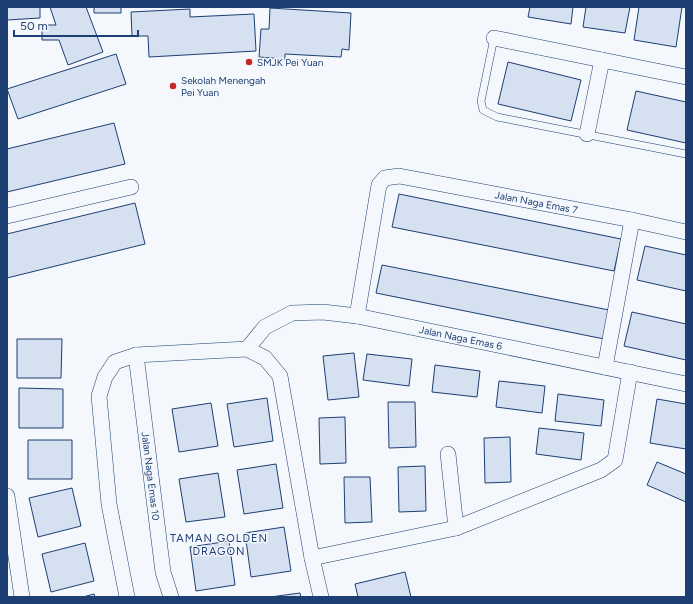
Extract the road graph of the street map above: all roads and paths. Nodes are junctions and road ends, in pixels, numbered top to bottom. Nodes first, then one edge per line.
1 (494, 38) joint
2 (602, 60) junction
3 (686, 77) edge
4 (587, 134) junction
5 (686, 154) edge
6 (131, 186) dead end
7 (7, 216) edge
8 (632, 220) junction
9 (686, 232) edge
10 (357, 316) junction
11 (247, 349) junction
12 (136, 355) junction
13 (604, 366) junction
14 (630, 372) junction
15 (686, 384) edge
16 (448, 454) dead end
17 (7, 496) edge
18 (456, 528) junction
19 (312, 558) junction
20 (22, 597) edge
21 (127, 597) edge
22 (170, 597) edge
23 (321, 597) edge

1 - 2 street
1 - 4 lane
2 - 3 street
2 - 4 street
4 - 5 lane
6 - 7 street
8 - 9 street, Jalan Naga Emas 7
8 - 10 street, Jalan Naga Emas 7
8 - 13 street
10 - 11 street, Jalan Naga Emas 6
10 - 13 street, Jalan Naga Emas 6
11 - 12 street
11 - 19 street
12 - 21 street
12 - 22 street, Jalan Naga Emas 10
13 - 14 street, Jalan Naga Emas 6
14 - 15 street, Jalan Naga Emas 6
14 - 18 street
16 - 18 street
17 - 20 street
18 - 19 street
19 - 23 street

